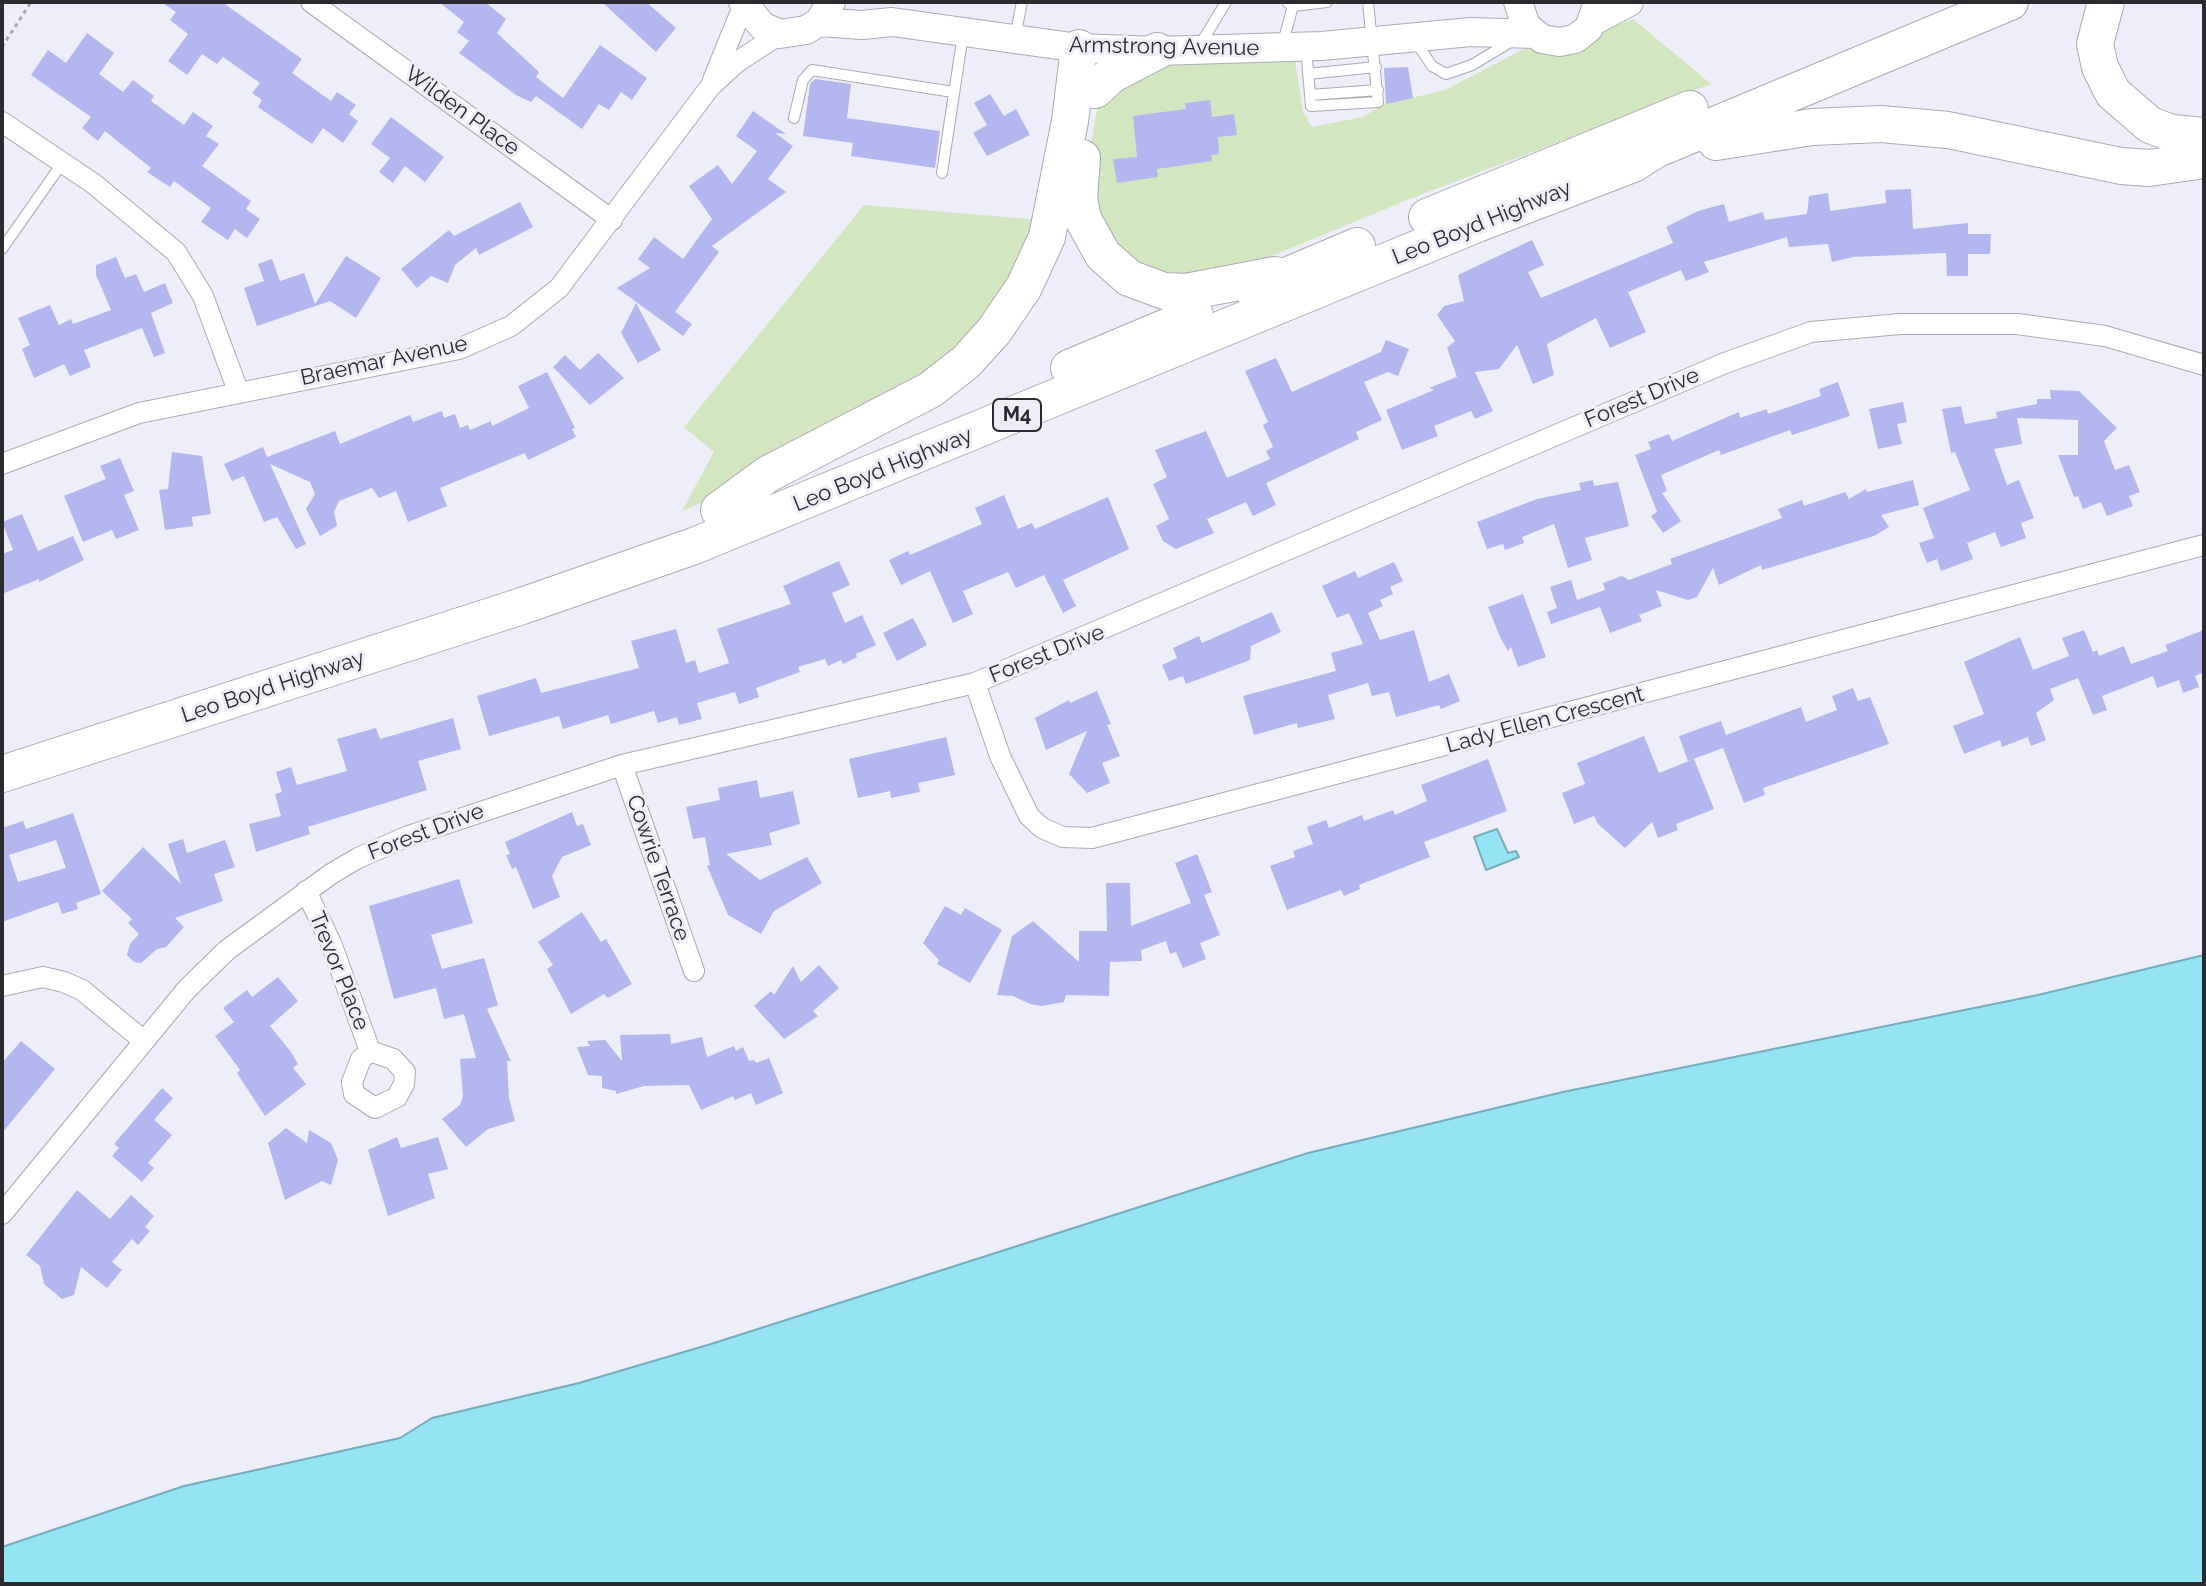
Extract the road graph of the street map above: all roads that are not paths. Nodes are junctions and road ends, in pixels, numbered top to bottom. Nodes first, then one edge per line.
1 (311, 2) edge
2 (860, 2) edge
3 (1022, 2) edge
4 (1226, 2) edge
5 (1327, 2) edge
6 (1368, 2) edge
7 (1512, 2) edge
8 (1518, 2) edge
9 (1629, 2) edge
10 (1946, 2) edge
11 (2010, 2) edge
12 (2106, 2) edge
13 (744, 3) edge
14 (1290, 4) edge
15 (825, 12) edge
16 (1596, 12) edge
17 (892, 22) junction
18 (963, 32) junction
19 (780, 34) junction
20 (1530, 34) junction
21 (1425, 35) junction
22 (1014, 39) junction
23 (1077, 47) junction
24 (1198, 49) junction
25 (1157, 51) junction
26 (1375, 54) junction
27 (1298, 56) junction
28 (710, 87) junction
29 (1085, 87) junction
30 (953, 92) junction
31 (794, 118) dead end
32 (2, 122) edge
33 (2204, 136) edge
34 (2204, 160) edge
35 (63, 162) junction
36 (1633, 164) junction
37 (942, 173) dead end
38 (612, 220) junction
39 (2, 249) edge
40 (1304, 267) junction
41 (2204, 365) edge
42 (238, 391) junction
43 (2, 464) edge
44 (719, 510) junction
45 (2204, 545) edge
46 (975, 683) junction
47 (2, 748) edge
48 (622, 765) junction
49 (2, 774) edge
50 (306, 891) junction
51 (694, 971) dead end
52 (2, 986) edge
53 (144, 1041) junction
54 (370, 1051) dead end
55 (5, 1204) edge

1 - 38 street, Wilden Place
2 - 17 street, Armstrong Avenue
3 - 22 lane
4 - 24 lane
5 - 14 lane
6 - 26 lane
7 - 21 street, Armstrong Avenue
8 - 20 street
9 - 16 street
10 - 40 highway, Leo Boyd Highway / M4
11 - 36 highway, Leo Boyd Highway / M4
12 - 33 highway
13 - 19 street
13 - 28 street, Braemar Avenue
14 - 27 lane
15 - 17 street, Armstrong Avenue
15 - 19 street
16 - 20 street, Armstrong Avenue
17 - 18 street, Armstrong Avenue
18 - 22 street, Armstrong Avenue
18 - 30 lane
19 - 28 street, Braemar Avenue
20 - 21 street, Armstrong Avenue
20 - 21 lane
21 - 26 street, Armstrong Avenue
22 - 23 street, Armstrong Avenue
23 - 25 street, Armstrong Avenue
23 - 29 highway
24 - 25 street, Armstrong Avenue
24 - 27 street, Armstrong Avenue
25 - 29 highway
26 - 27 street, Armstrong Avenue
26 - 27 lane
28 - 38 street, Braemar Avenue
29 - 40 highway
29 - 44 highway
30 - 31 lane
30 - 37 lane
32 - 35 street
34 - 36 highway
35 - 39 lane
35 - 42 street
36 - 49 highway, Leo Boyd Highway / M4
38 - 42 street, Braemar Avenue
40 - 44 highway, Leo Boyd Highway / M4
41 - 46 street, Forest Drive
42 - 43 street, Braemar Avenue
44 - 47 highway, Leo Boyd Highway / M4
45 - 46 street, Lady Ellen Crescent
46 - 48 street, Forest Drive
48 - 50 street, Forest Drive
48 - 51 street, Cowrie Terrace
50 - 53 street, Forest Drive
50 - 54 street, Trevor Place
52 - 53 street
53 - 55 street, Forest Drive

